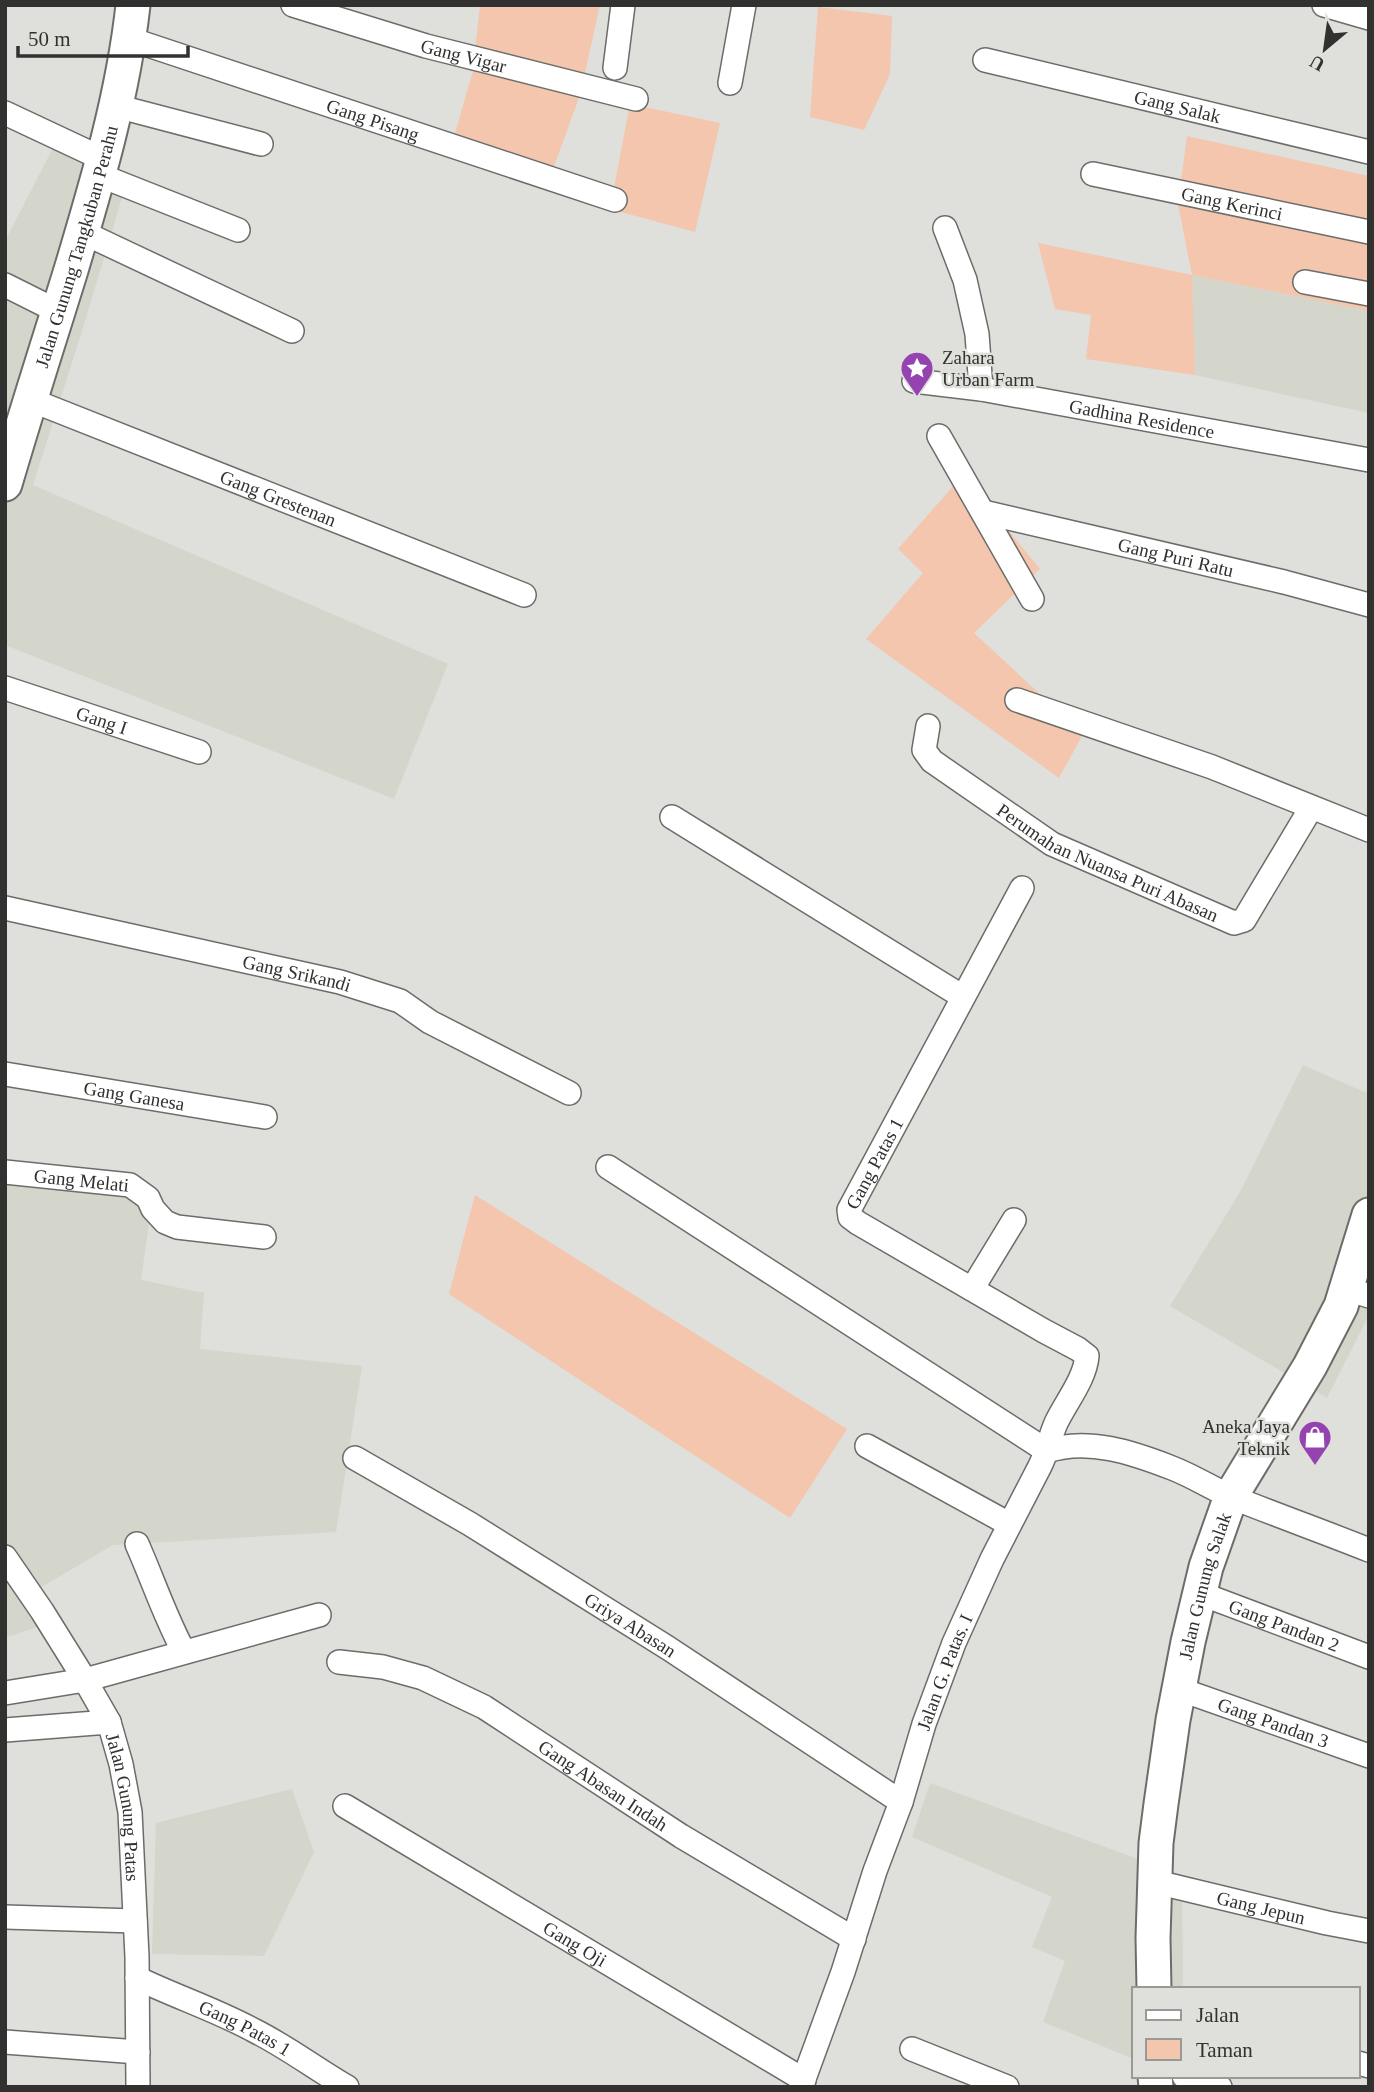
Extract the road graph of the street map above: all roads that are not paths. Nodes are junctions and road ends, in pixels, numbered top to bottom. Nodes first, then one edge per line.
1 (133, 5) edge
2 (293, 5) edge
3 (623, 5) edge
4 (744, 5) edge
5 (1324, 5) edge
6 (1369, 18) edge
7 (130, 39) junction
8 (985, 60) dead end
9 (615, 68) dead end
10 (730, 83) dead end
11 (636, 99) dead end
12 (116, 106) junction
13 (5, 113) edge
14 (261, 144) dead end
15 (1369, 152) edge
16 (101, 167) junction
17 (1093, 174) dead end
18 (615, 200) dead end
19 (945, 228) dead end
20 (238, 230) dead end
21 (82, 232) junction
22 (1369, 232) edge
23 (1305, 282) dead end
24 (5, 285) edge
25 (1369, 295) edge
26 (59, 312) junction
27 (292, 331) dead end
28 (914, 381) dead end
29 (981, 389) junction
30 (31, 400) junction
31 (939, 436) dead end
32 (1369, 460) edge
33 (5, 484) edge
34 (983, 512) junction
35 (524, 595) dead end
36 (1032, 598) dead end
37 (1369, 605) edge
38 (5, 688) edge
39 (1017, 700) dead end
40 (929, 726) dead end
41 (199, 752) dead end
42 (1311, 808) junction
43 (672, 817) dead end
44 (1369, 830) edge
45 (1022, 888) dead end
46 (5, 908) edge
47 (963, 997) junction
48 (5, 1074) edge
49 (569, 1093) dead end
50 (265, 1118) dead end
51 (608, 1167) dead end
52 (5, 1172) edge
53 (1369, 1215) edge
54 (1014, 1220) dead end
55 (264, 1237) dead end
56 (972, 1289) junction
57 (1358, 1292) edge
58 (867, 1446) dead end
59 (1047, 1451) junction
60 (355, 1458) dead end
61 (1231, 1496) junction
62 (1009, 1524) junction
63 (137, 1544) dead end
64 (1369, 1550) edge
65 (5, 1557) edge
66 (1199, 1593) junction
67 (318, 1615) dead end
68 (184, 1652) junction
69 (1369, 1657) edge
70 (339, 1662) dead end
71 (85, 1679) junction
72 (1179, 1689) junction
73 (5, 1693) edge
74 (109, 1723) junction
75 (5, 1730) edge
76 (1369, 1756) edge
77 (901, 1802) junction
78 (345, 1806) dead end
79 (1156, 1882) junction
80 (5, 1917) edge
81 (135, 1921) junction
82 (1369, 1931) edge
83 (854, 1939) junction
84 (137, 1978) junction
85 (1154, 1987) edge
86 (5, 2042) edge
87 (912, 2049) dead end
88 (138, 2052) junction
89 (1191, 2078) edge
90 (802, 2084) edge
91 (138, 2087) edge
92 (347, 2087) edge
93 (1007, 2087) edge
94 (1220, 2087) edge

1 - 7 street, Jalan Gunung Tangkuban Perahu
2 - 11 street, Gang Vigar
3 - 9 street
4 - 10 street
5 - 6 street
7 - 12 street, Jalan Gunung Tangkuban Perahu
7 - 18 street, Gang Pisang
8 - 15 street, Gang Salak
12 - 14 street
12 - 16 street, Jalan Gunung Tangkuban Perahu
13 - 16 street
16 - 20 street
16 - 21 street, Jalan Gunung Tangkuban Perahu
17 - 22 street, Gang Kerinci
19 - 29 street
21 - 26 street, Jalan Gunung Tangkuban Perahu
21 - 27 street
23 - 25 street
24 - 26 street
26 - 30 street, Jalan Gunung Tangkuban Perahu
28 - 29 street, Gadhina Residence
29 - 32 street, Gadhina Residence
30 - 33 street, Jalan Gunung Tangkuban Perahu
30 - 35 street, Gang Grestenan
31 - 34 street
34 - 36 street
34 - 37 street, Gang Puri Ratu
38 - 41 street, Gang I
39 - 42 street
40 - 42 street, Perumahan Nuansa Puri Abasan
42 - 44 street
43 - 47 street
45 - 47 street, Gang Patas 1
46 - 49 street, Gang Srikandi
47 - 56 street, Gang Patas 1
48 - 50 street, Gang Ganesa
51 - 59 street
52 - 55 street, Gang Melati
53 - 57 street, Jalan Gunung Salak
54 - 56 street
56 - 59 street, Gang Patas 1
57 - 61 street, Jalan Gunung Salak
58 - 62 street
59 - 61 street
59 - 62 street, Jalan G. Patas. I
60 - 77 street, Griya Abasan
61 - 64 street
61 - 66 street, Jalan Gunung Salak
62 - 77 street, Jalan G. Patas. I
63 - 68 street
65 - 71 street, Jalan Gunung Patas
66 - 69 street, Gang Pandan 2
66 - 72 street, Jalan Gunung Salak
67 - 68 street
68 - 71 street
70 - 83 street, Gang Abasan Indah
71 - 73 street
71 - 74 street, Jalan Gunung Patas
72 - 76 street, Gang Pandan 3
72 - 79 street, Jalan Gunung Salak
74 - 75 street
74 - 81 street, Jalan Gunung Patas
77 - 83 street, Jalan G. Patas. I
78 - 90 street, Gang Oji
79 - 82 street, Gang Jepun
79 - 85 street, Jalan Gunung Salak
80 - 81 street
81 - 84 street, Jalan Gunung Patas
83 - 90 street, Jalan G. Patas. I
84 - 88 street, Jalan Gunung Patas
84 - 92 street, Gang Patas 1
86 - 88 street
87 - 93 street
88 - 91 street, Jalan Gunung Patas
89 - 94 street

